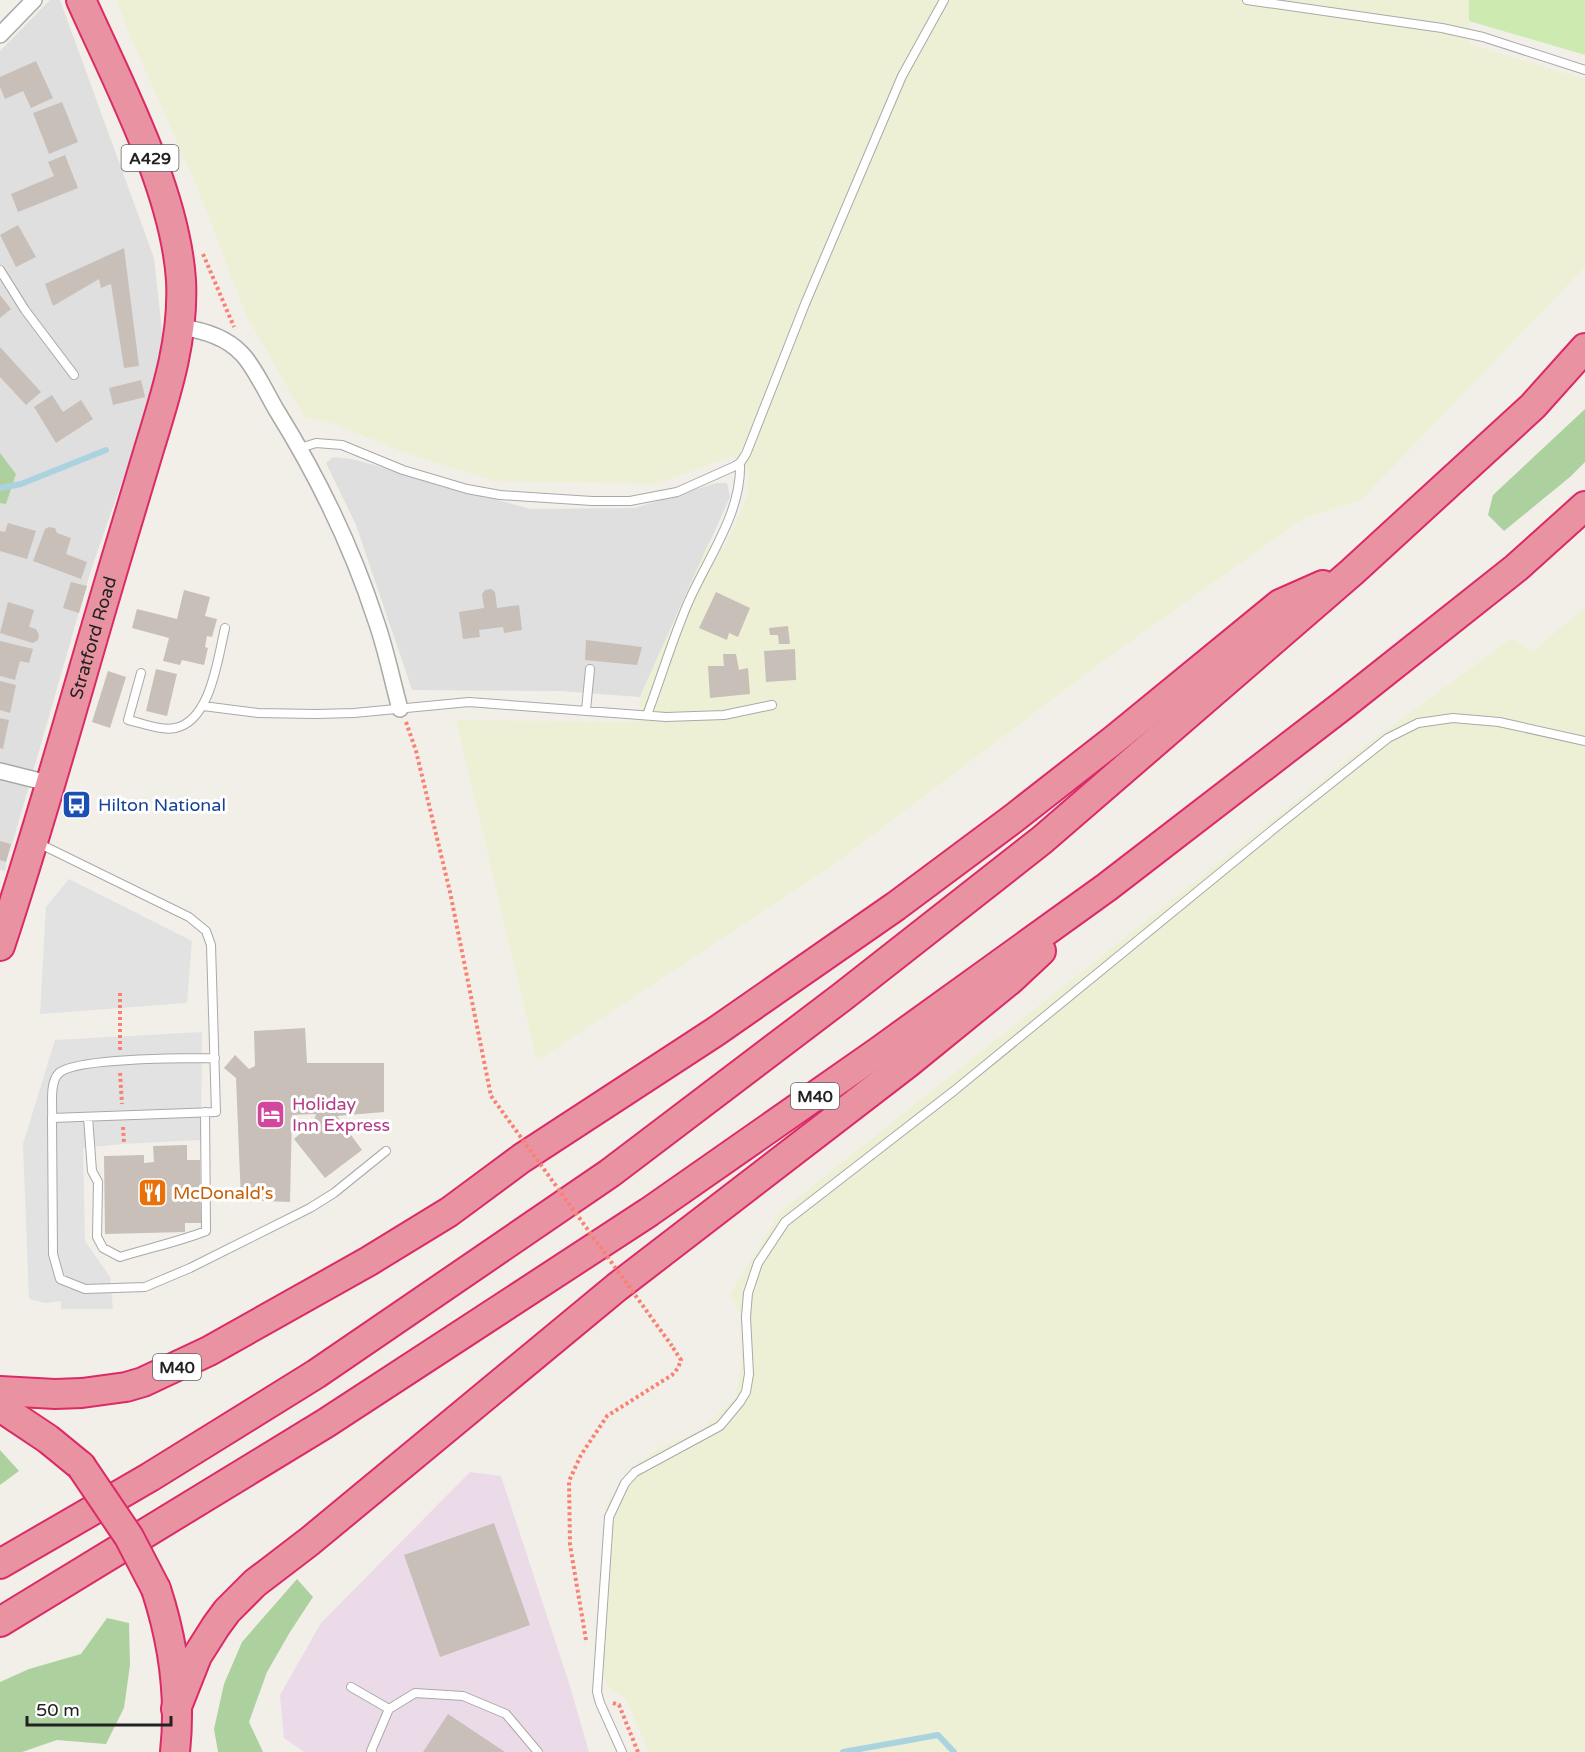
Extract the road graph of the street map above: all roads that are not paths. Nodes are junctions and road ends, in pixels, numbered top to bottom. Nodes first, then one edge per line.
1 (34, 0) edge
2 (81, 0) edge
3 (944, 0) edge
4 (1247, 0) edge
5 (0, 35) edge
6 (1585, 70) edge
7 (0, 270) edge
8 (180, 327) junction
9 (1585, 348) edge
10 (74, 375) dead end
11 (300, 448) junction
12 (740, 463) junction
13 (1585, 506) edge
14 (1352, 572) junction
15 (225, 628) dead end
16 (590, 669) dead end
17 (141, 673) dead end
18 (771, 705) dead end
19 (203, 706) junction
20 (400, 709) junction
21 (586, 710) junction
22 (647, 715) junction
23 (1585, 741) edge
24 (0, 771) edge
25 (52, 784) junction
26 (34, 841) junction
27 (1107, 886) junction
28 (0, 946) edge
29 (215, 1058) junction
30 (206, 1112) junction
31 (88, 1117) junction
32 (52, 1118) junction
33 (386, 1151) dead end
34 (0, 1391) edge
35 (0, 1407) edge
36 (0, 1564) edge
37 (0, 1622) edge
38 (351, 1687) dead end
39 (177, 1709) junction
40 (389, 1709) junction
41 (176, 1750) edge
42 (372, 1752) edge
43 (538, 1752) edge
44 (622, 1752) edge

1 - 5 street
2 - 8 highway, Stratford Road / A429
3 - 12 lane
4 - 6 lane
7 - 10 lane
8 - 11 street
8 - 25 highway, Stratford Road / A429
9 - 14 highway, M40
11 - 12 lane
11 - 20 street
12 - 22 lane
13 - 27 highway, M40
14 - 34 highway, M40
14 - 36 highway, M40
15 - 19 lane
16 - 21 lane
17 - 19 lane
18 - 22 lane
19 - 20 lane
20 - 21 lane
21 - 22 lane
23 - 44 lane
24 - 25 street
25 - 26 highway, Stratford Road / A429
26 - 28 highway, Stratford Road / A429
26 - 29 lane
27 - 37 highway, M40
27 - 39 highway, M40
29 - 30 lane
29 - 32 lane
30 - 31 lane
30 - 31 lane
31 - 32 lane
32 - 33 lane
35 - 39 highway, bridge
38 - 40 lane
39 - 41 highway
40 - 42 lane
40 - 43 lane

